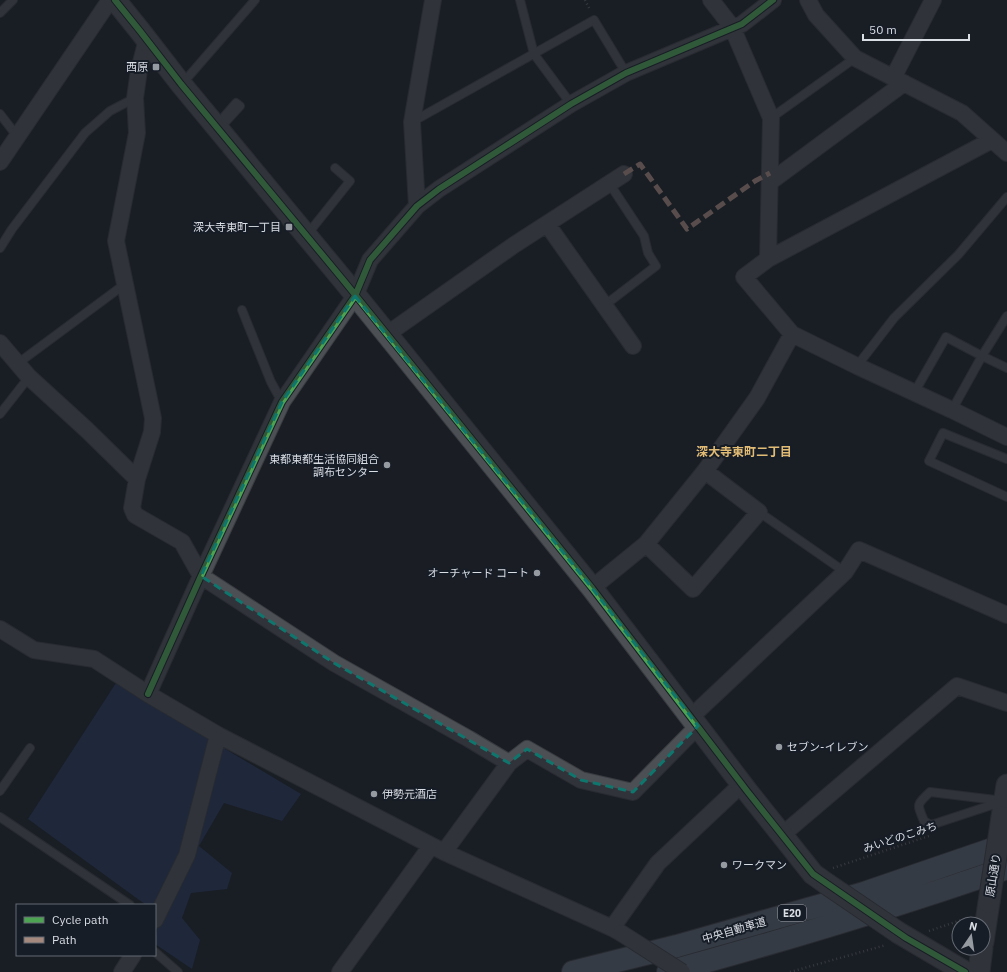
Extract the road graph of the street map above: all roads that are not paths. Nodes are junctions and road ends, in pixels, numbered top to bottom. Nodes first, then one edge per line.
1 (13, 0) edge
2 (110, 0) edge
3 (115, 0) edge
4 (255, 0) edge
5 (433, 0) edge
6 (520, 0) edge
7 (711, 0) edge
8 (773, 0) edge
9 (808, 0) edge
10 (932, 0) edge
11 (0, 12) edge
12 (732, 27) junction
13 (147, 39) junction
14 (534, 54) junction
15 (855, 58) junction
16 (626, 73) junction
17 (898, 80) junction
18 (181, 84) junction
19 (135, 98) junction
20 (571, 104) junction
21 (0, 114) edge
22 (771, 118) junction
23 (412, 122) junction
24 (17, 136) junction
25 (1002, 146) edge
26 (0, 162) edge
27 (335, 168) dead end
28 (624, 174) dead end
29 (770, 182) junction
30 (610, 183) junction
31 (1007, 197) edge
32 (417, 206) junction
33 (547, 224) junction
34 (306, 237) junction
35 (0, 248) edge
36 (768, 259) junction
37 (125, 284) junction
38 (355, 296) junction
39 (605, 305) junction
40 (242, 310) dead end
41 (1007, 316) edge
42 (792, 334) junction
43 (386, 335) junction
44 (0, 343) edge
45 (633, 346) dead end
46 (982, 356) junction
47 (17, 364) junction
48 (857, 366) junction
49 (1007, 368) edge
50 (29, 377) junction
51 (914, 393) junction
52 (282, 402) junction
53 (952, 410) junction
54 (0, 414) edge
55 (1007, 437) edge
56 (1007, 459) edge
57 (704, 471) junction
58 (137, 479) junction
59 (1007, 497) edge
60 (759, 512) junction
61 (646, 544) junction
62 (845, 572) junction
63 (200, 576) junction
64 (592, 588) junction
65 (1007, 615) edge
66 (0, 629) edge
67 (148, 694) junction
68 (1007, 703) edge
69 (694, 721) junction
70 (218, 735) junction
71 (30, 748) dead end
72 (509, 763) junction
73 (742, 784) junction
74 (0, 791) edge
75 (1004, 801) edge
76 (0, 817) edge
77 (782, 835) junction
78 (1007, 844) edge
79 (438, 849) junction
80 (1007, 868) edge
81 (129, 904) edge
82 (987, 916) edge
83 (156, 918) edge
84 (617, 930) junction
85 (156, 953) edge
86 (132, 956) edge
87 (981, 956) edge
88 (122, 972) edge
89 (178, 972) edge
90 (340, 972) edge
91 (573, 972) edge
92 (668, 972) edge
93 (682, 972) edge
94 (965, 972) edge
95 (979, 972) edge

1 - 11 lane
2 - 24 street
3 - 13 street
4 - 18 lane
5 - 23 street
6 - 14 lane
7 - 12 street
8 - 12 street
9 - 15 street
10 - 17 street
12 - 16 street
12 - 22 street
13 - 18 street
13 - 19 street
14 - 16 lane
14 - 20 lane
14 - 23 lane
15 - 17 street
15 - 22 lane
16 - 20 street
17 - 25 street
17 - 29 street
18 - 34 street
19 - 35 lane
19 - 37 street
20 - 32 street
21 - 24 lane
22 - 29 street
23 - 32 street
24 - 26 street
25 - 36 street
27 - 34 lane
28 - 30 street
29 - 36 street
30 - 33 street
30 - 39 lane
31 - 48 lane
32 - 38 street
33 - 39 street
33 - 43 street
34 - 38 street
36 - 42 street
37 - 47 lane
37 - 58 street
38 - 43 street
38 - 52 street
39 - 45 street
40 - 52 lane
41 - 46 lane
42 - 48 street
42 - 57 street
43 - 64 street
44 - 47 street
46 - 49 lane
46 - 51 lane
46 - 53 lane
47 - 50 street
48 - 51 street
50 - 54 lane
50 - 58 street
51 - 53 street
52 - 63 street
53 - 55 street
56 - 59 lane
57 - 60 street
57 - 61 street
58 - 63 street
60 - 61 street
60 - 62 lane
61 - 64 street
62 - 65 street
62 - 69 street
63 - 67 street
63 - 72 street
64 - 69 street
66 - 67 street
67 - 70 street
68 - 77 street
69 - 72 street
69 - 73 street
70 - 79 street
70 - 83 street
71 - 74 lane
72 - 79 street
73 - 77 street
73 - 84 street
75 - 75 lane
75 - 82 street, 原山通り, bridge
76 - 81 lane
77 - 94 street, bridge
78 - 91 highway, 中央自動車道 / E20
79 - 84 street
79 - 90 street
80 - 92 highway, 中央自動車道 / E20
84 - 93 street, bridge
85 - 89 lane
86 - 88 street
87 - 95 street

